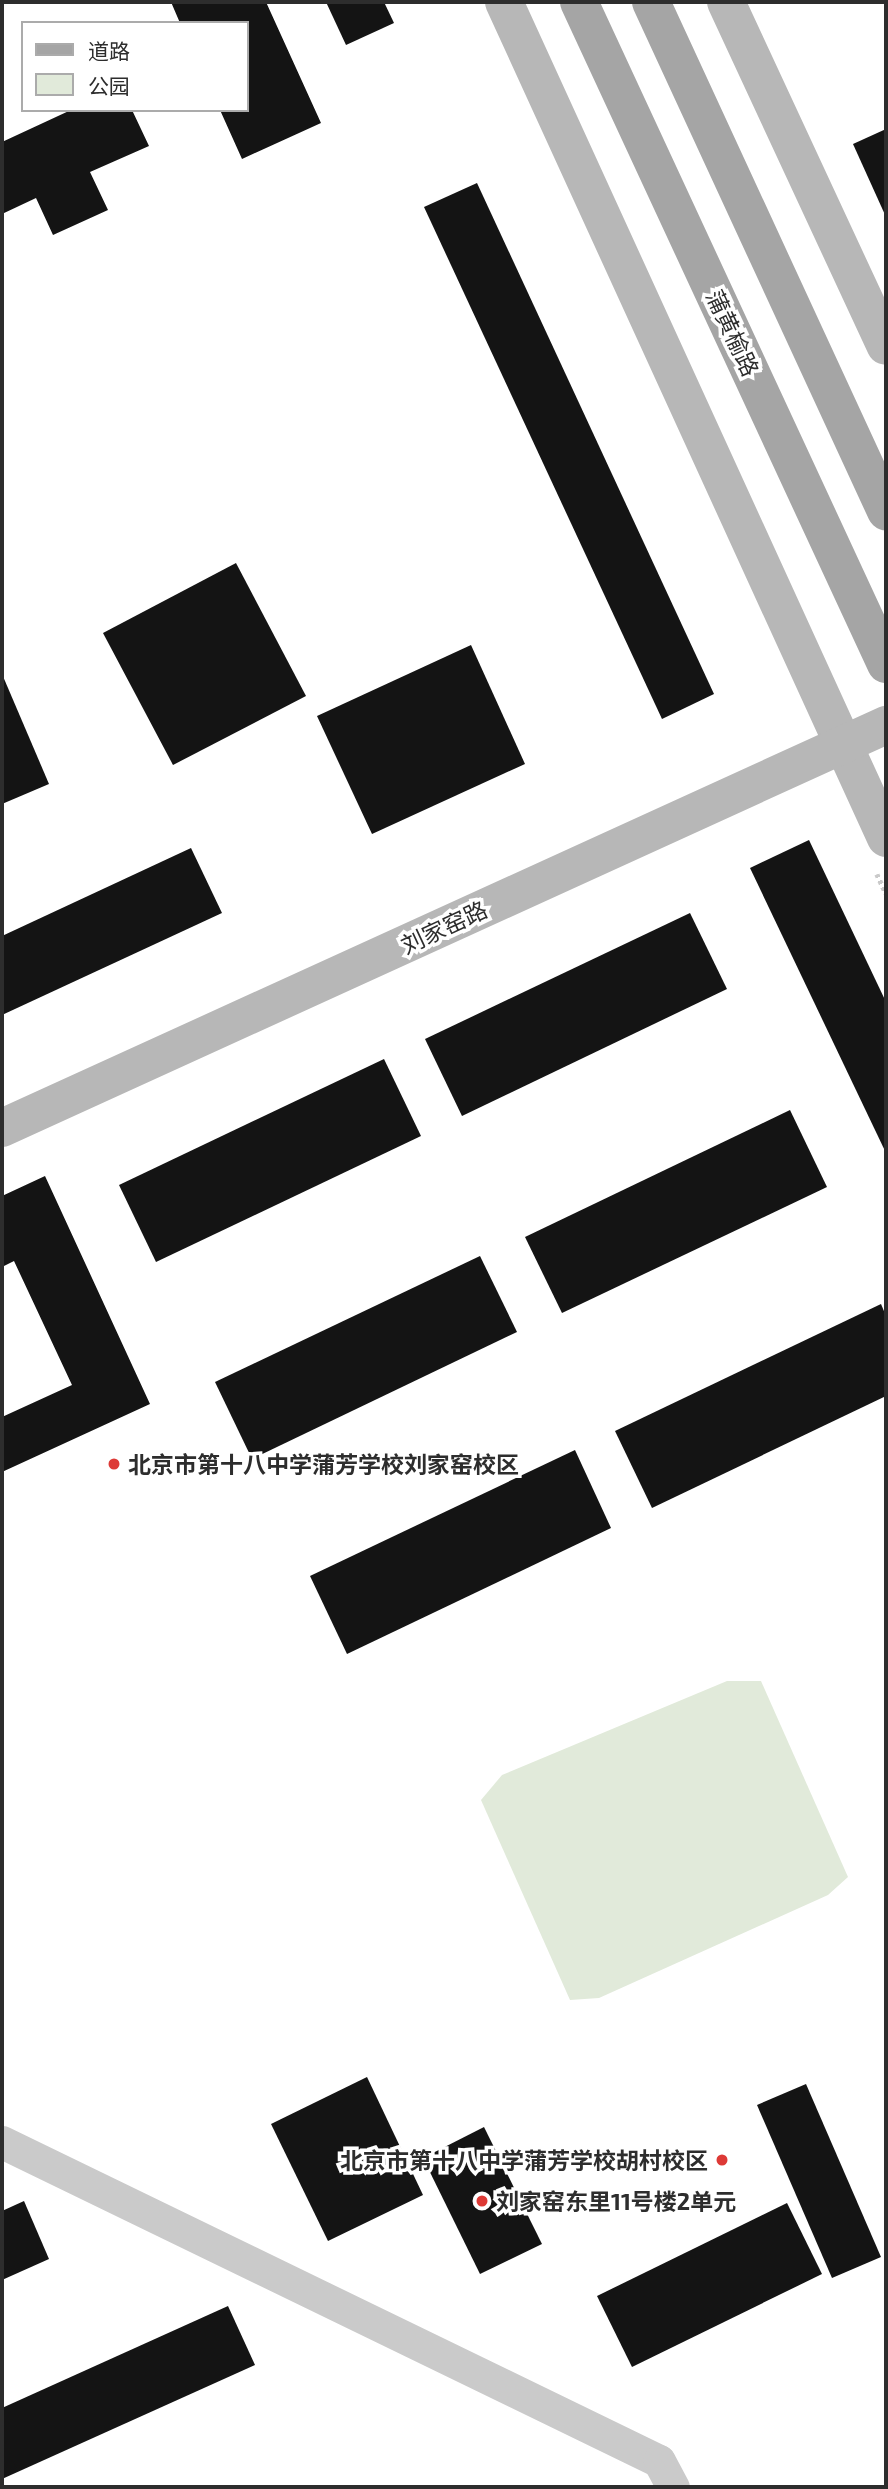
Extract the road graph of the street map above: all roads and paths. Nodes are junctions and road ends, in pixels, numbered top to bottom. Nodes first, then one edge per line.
1 (504, 2) edge
2 (579, 2) edge
3 (651, 2) edge
4 (726, 2) edge
5 (886, 346) edge
6 (886, 511) edge
7 (886, 664) edge
8 (886, 725) edge
9 (843, 745) junction
10 (886, 838) edge
11 (2, 1128) edge
12 (2, 2142) edge
13 (673, 2487) edge

1 - 9 street
2 - 7 main road, 蒲黄榆路
3 - 6 main road
4 - 5 street
8 - 9 street, 刘家窑路
9 - 10 street
9 - 11 street, 刘家窑路
12 - 13 street

